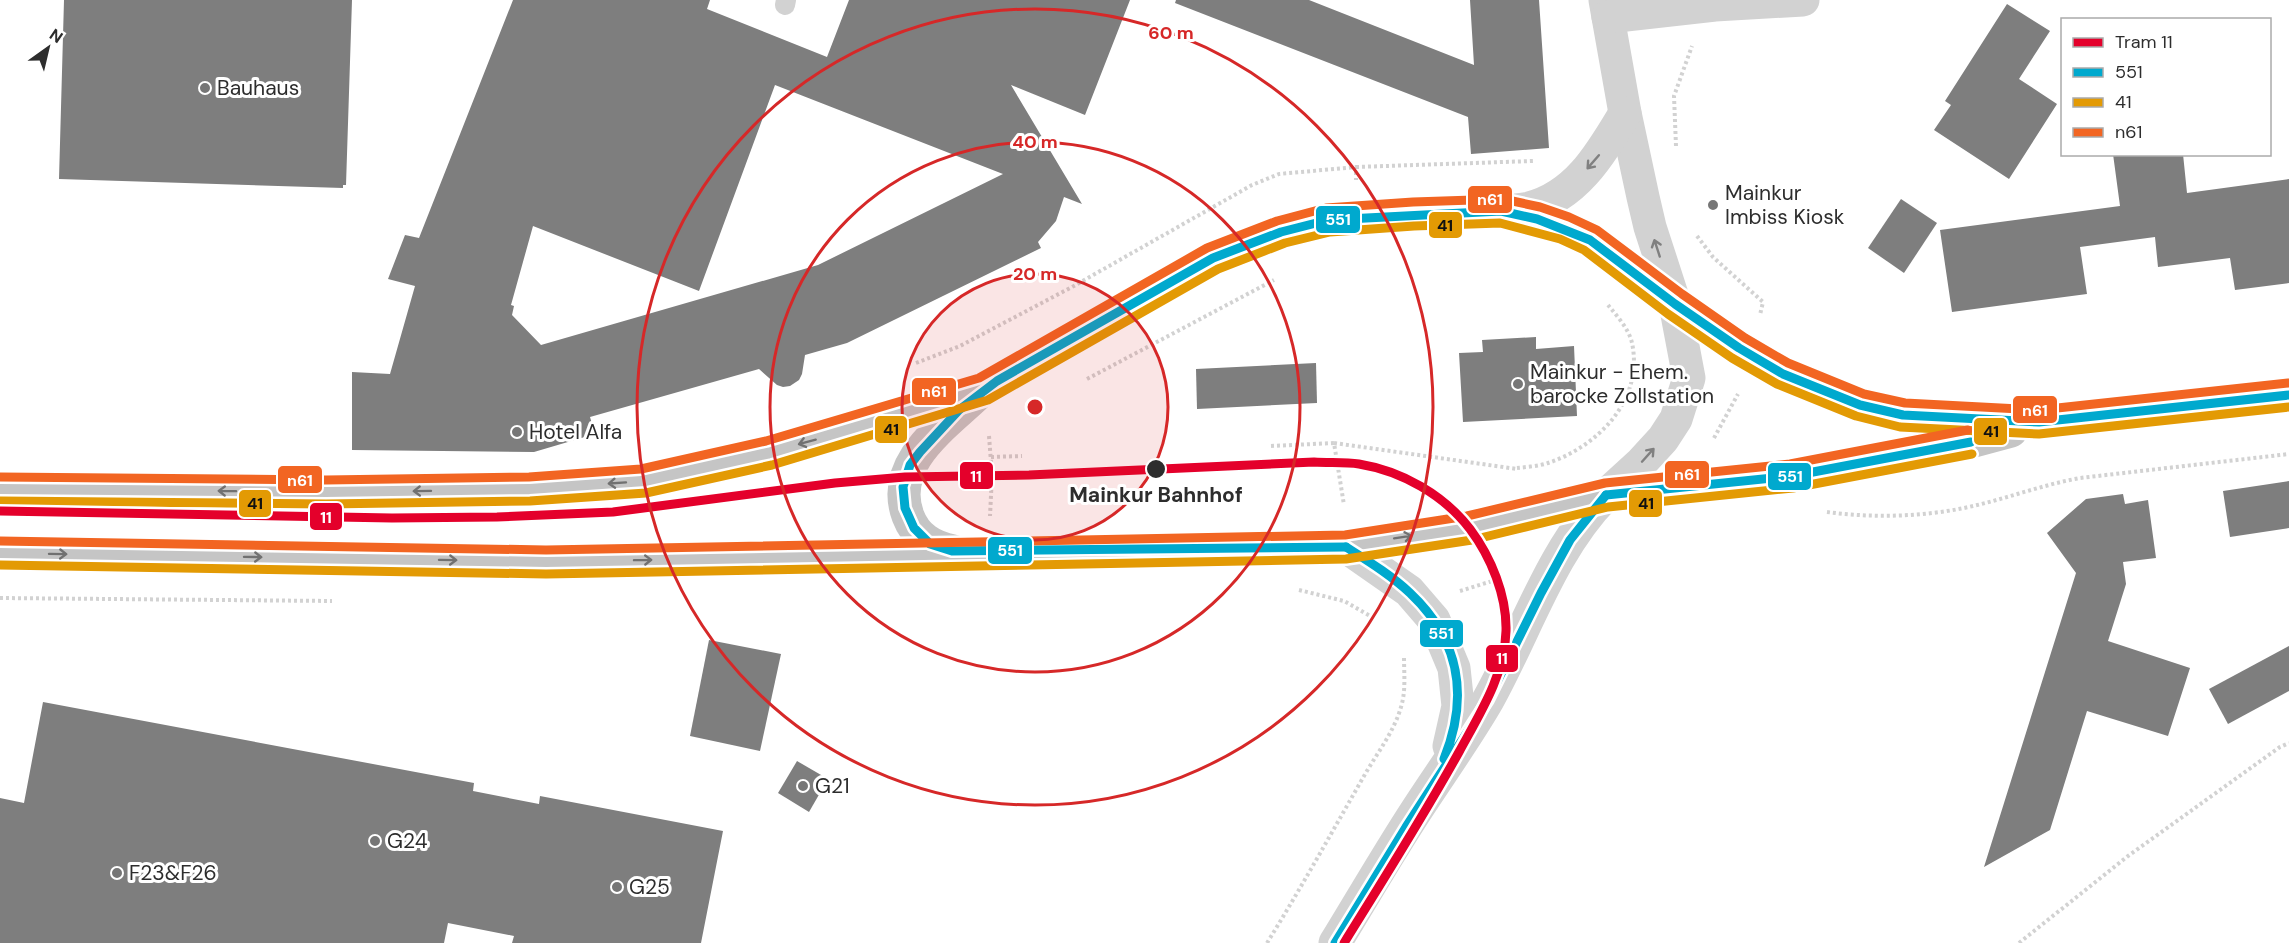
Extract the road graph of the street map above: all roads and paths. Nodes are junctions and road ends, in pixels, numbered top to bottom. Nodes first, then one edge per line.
1 (1803, 0) edge
2 (1607, 8) edge
3 (1692, 8) junction
4 (1625, 113) junction
5 (1676, 151) dead end
6 (1356, 174) dead end
7 (1501, 211) junction
8 (1692, 230) dead end
9 (1279, 278) dead end
10 (1604, 300) dead end
11 (1675, 304) junction
12 (960, 346) junction
13 (1749, 354) junction
14 (910, 366) dead end
15 (1082, 382) dead end
16 (984, 389) junction
17 (2289, 395) edge
18 (2039, 422) junction
19 (1334, 443) junction
20 (1271, 446) dead end
21 (2289, 454) edge
22 (1022, 456) dead end
23 (991, 457) junction
24 (1517, 468) junction
25 (1706, 484) junction
26 (0, 489) edge
27 (1606, 495) junction
28 (1344, 506) dead end
29 (1823, 512) dead end
30 (1521, 515) junction
31 (1346, 547) junction
32 (987, 552) junction
33 (0, 553) edge
34 (1557, 563) junction
35 (1421, 604) junction
36 (1404, 651) dead end
37 (2289, 743) edge
38 (1414, 813) junction
39 (1267, 943) edge
40 (1335, 943) edge
41 (2019, 943) edge

1 - 3 street
2 - 3 street
2 - 4 street
3 - 5 path
4 -> 7 street
11 -> 4 street
6 - 12 path
7 - 11 main road
7 - 16 main road
8 - 13 path
9 - 15 path
10 - 24 path
11 - 13 main road
27 -> 11 street
12 - 14 path
12 - 16 path
13 - 18 main road
13 - 25 path
16 - 23 path
16 -> 26 main road
16 - 32 main road
17 - 18 main road
18 - 25 main road
19 - 20 path
19 - 24 path
19 - 28 path
21 - 29 path
22 - 23 path
23 - 32 path
24 - 30 path
25 - 27 main road
27 - 30 main road
27 - 34 street
31 -> 30 main road
31 - 32 main road
31 - 35 street
33 -> 32 main road
34 - 35 path
34 - 38 street
35 - 38 street
36 - 39 path
37 - 41 path
38 - 40 street

